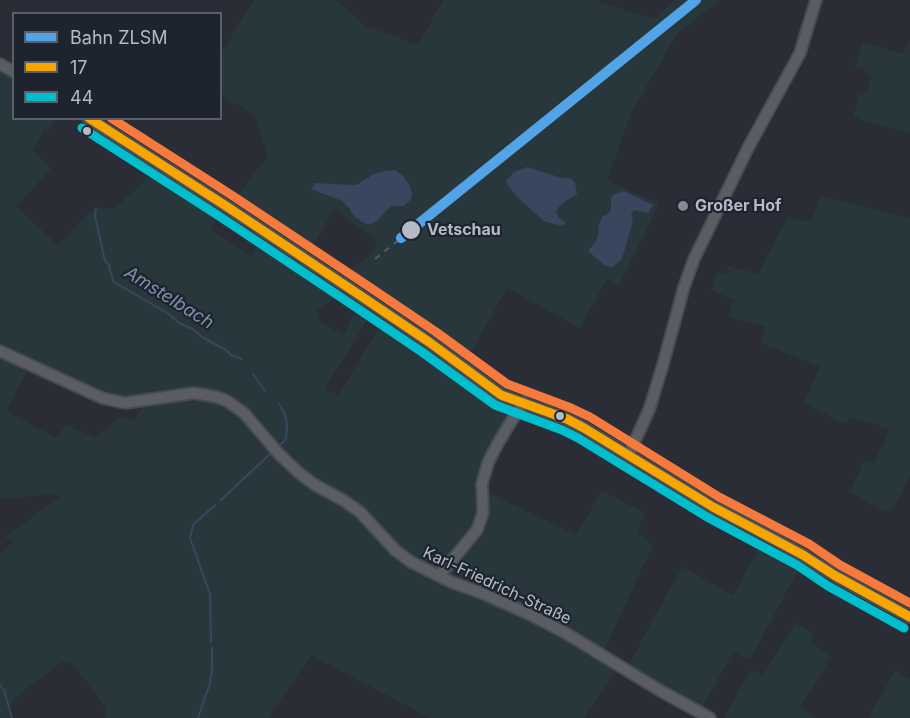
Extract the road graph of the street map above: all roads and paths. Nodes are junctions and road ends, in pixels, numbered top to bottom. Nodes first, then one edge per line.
1 (816, 0) edge
2 (91, 120) edge
3 (0, 351) edge
4 (523, 402) junction
5 (629, 454) junction
6 (439, 576) junction
7 (910, 617) edge
8 (710, 718) edge

1 - 5 street
2 - 4 street
3 - 6 street, Karl-Friedrich-Straße
4 - 5 street
4 - 6 street
5 - 7 street
6 - 8 street, Karl-Friedrich-Straße

